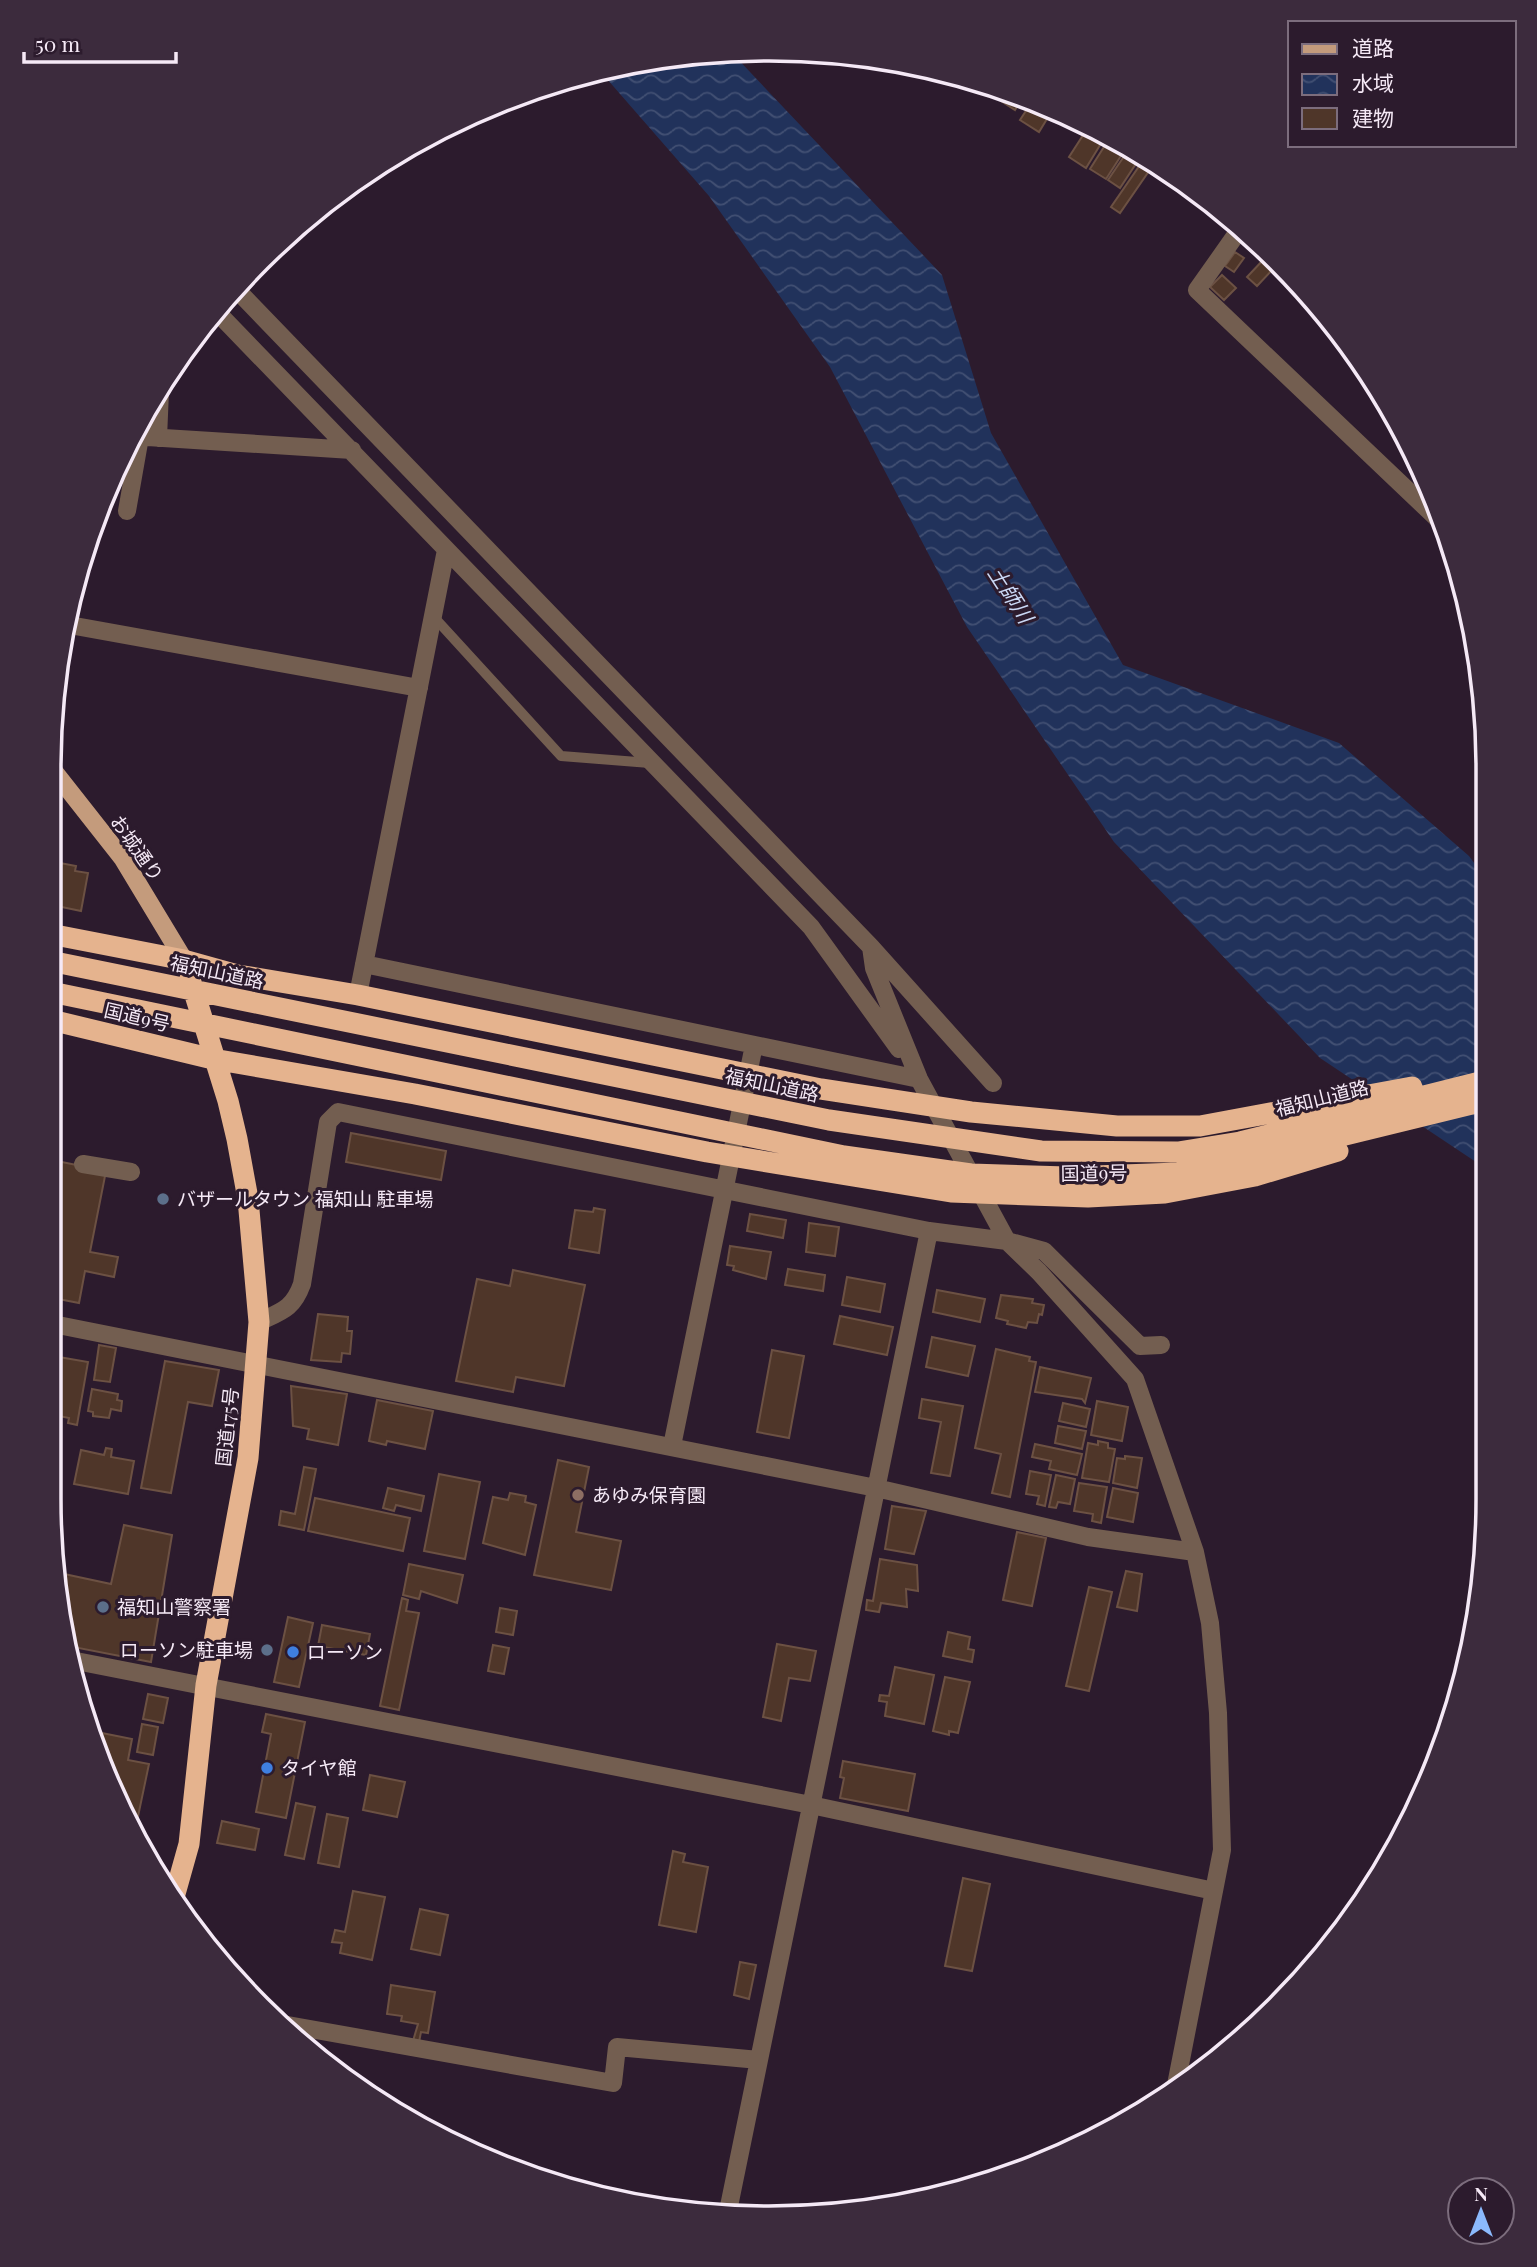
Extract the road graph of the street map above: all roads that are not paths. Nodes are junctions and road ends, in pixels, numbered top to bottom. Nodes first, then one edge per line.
1 (1235, 237) edge
2 (243, 296) edge
3 (223, 318) edge
4 (144, 437) edge
5 (142, 441) edge
6 (352, 450) junction
7 (1425, 507) edge
8 (127, 511) dead end
9 (446, 550) junction
10 (433, 616) junction
11 (76, 626) edge
12 (419, 688) junction
13 (654, 763) junction
14 (61, 780) edge
15 (61, 936) edge
16 (871, 947) junction
17 (184, 960) junction
18 (61, 963) edge
19 (364, 964) junction
20 (61, 994) edge
21 (358, 995) junction
22 (61, 1022) edge
23 (754, 1045) junction
24 (213, 1059) junction
25 (919, 1079) junction
26 (1476, 1080) edge
27 (1476, 1082) edge
28 (993, 1083) dead end
29 (1476, 1103) edge
30 (1476, 1104) edge
31 (83, 1164) dead end
32 (131, 1172) dead end
33 (725, 1191) junction
34 (929, 1231) junction
35 (1007, 1241) junction
36 (259, 1322) junction
37 (61, 1326) edge
38 (1161, 1345) dead end
39 (257, 1363) junction
40 (672, 1446) junction
41 (876, 1488) junction
42 (1195, 1552) junction
43 (81, 1662) edge
44 (206, 1685) junction
45 (811, 1805) junction
46 (177, 1886) edge
47 (1214, 1891) junction
48 (299, 2027) edge
49 (759, 2060) junction
50 (1178, 2075) edge
51 (729, 2204) edge

1 - 7 street
2 - 16 street
3 - 6 street
4 - 6 street
5 - 8 street
6 - 9 street
9 - 10 street
9 - 13 street
10 - 12 street
10 - 13 lane
11 - 12 street
12 - 19 street
13 - 25 street
14 - 17 main road, お城通り
15 - 17 highway
16 - 25 street
16 - 28 street
17 - 21 highway
17 - 24 highway, 国道175号
18 - 27 highway, 福知山道路
19 - 21 street
19 - 23 street
20 - 29 highway
21 - 26 highway
22 - 24 highway, 国道9号
23 - 25 street
23 - 33 street
24 - 30 highway, 国道9号
24 - 36 highway, 国道175号
25 - 35 street
31 - 32 street
33 - 34 street
33 - 36 street
33 - 40 street
34 - 35 street
34 - 41 street
35 - 38 street
35 - 42 street
36 - 39 highway, 国道175号
37 - 39 street
39 - 40 street
39 - 44 highway, 国道175号
40 - 41 street
41 - 42 street
41 - 45 street
42 - 47 street
43 - 44 street
44 - 45 street
44 - 46 highway, 国道175号
45 - 47 street
45 - 49 street
47 - 50 street
48 - 49 street
49 - 51 street

